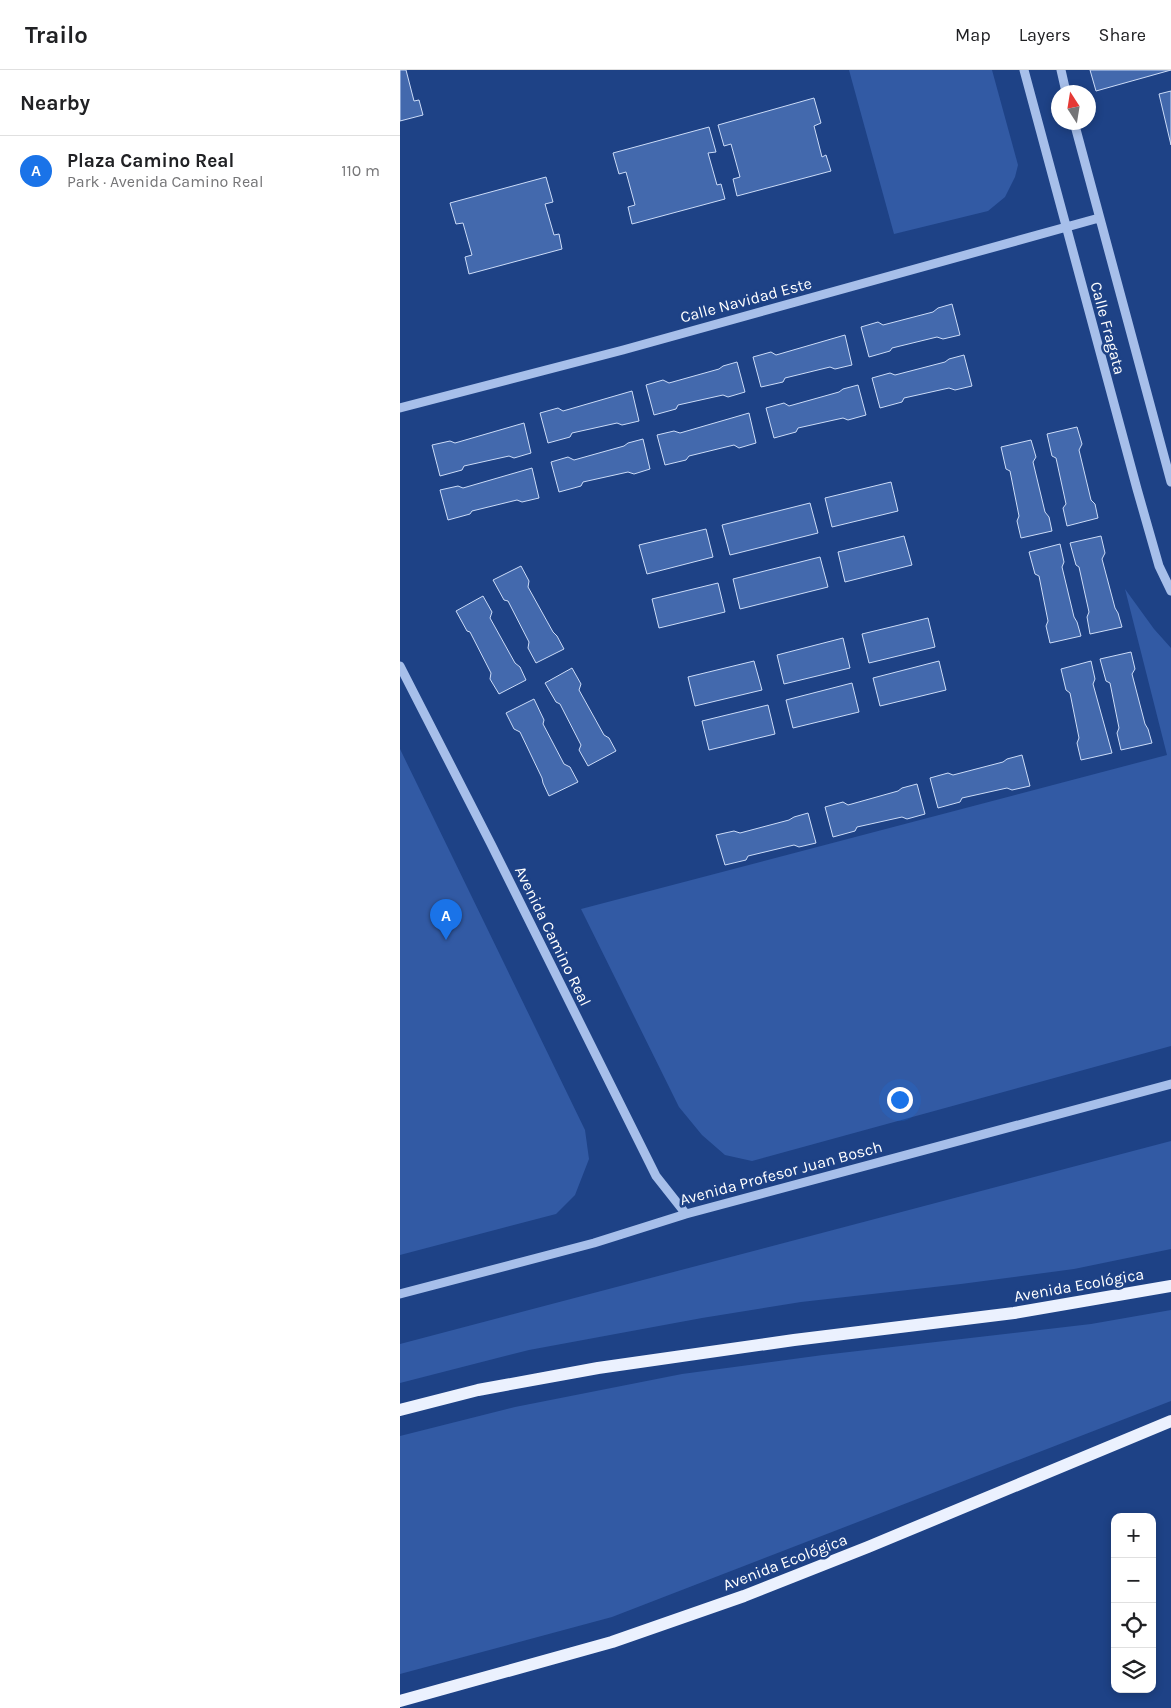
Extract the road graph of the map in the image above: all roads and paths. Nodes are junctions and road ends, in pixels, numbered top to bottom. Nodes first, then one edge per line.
1 (1024, 70) edge
2 (1060, 70) edge
3 (1064, 85) edge
4 (1076, 130) edge
5 (1099, 218) junction
6 (1066, 228) junction
7 (400, 408) edge
8 (1171, 482) edge
9 (1171, 591) edge
10 (400, 666) edge
11 (1171, 1084) edge
12 (686, 1214) junction
13 (1171, 1286) edge
14 (400, 1294) edge
15 (400, 1410) edge
16 (1171, 1422) edge
17 (400, 1701) edge

1 - 6 street, Calle Fragata
2 - 3 street
4 - 5 street, Calle Fragata
5 - 6 street, Calle Navidad Este
5 - 8 street, Calle Fragata
6 - 7 street, Calle Navidad Este
6 - 9 street, Calle Fragata
10 - 12 street, Avenida Camino Real
11 - 12 street, Avenida Profesor Juan Bosch
12 - 14 street, Avenida Profesor Juan Bosch
13 - 15 main road, Avenida Ecológica
16 - 17 main road, Avenida Ecológica

